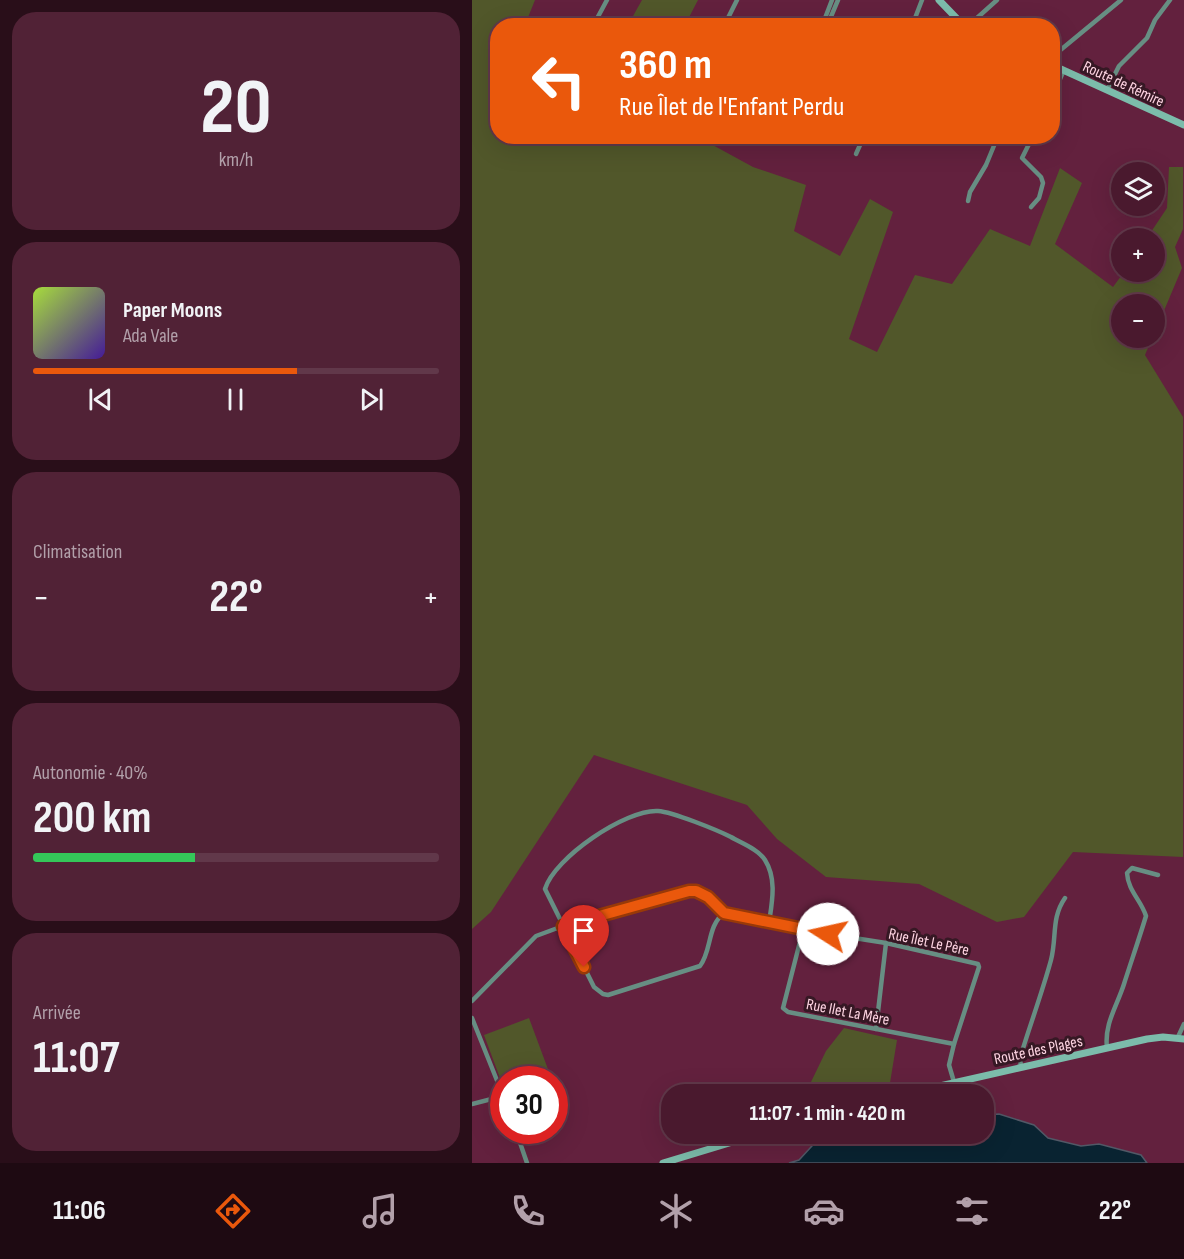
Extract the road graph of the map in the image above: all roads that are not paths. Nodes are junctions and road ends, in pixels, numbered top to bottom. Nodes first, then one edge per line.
1 (607, 0) edge
2 (737, 0) edge
3 (832, 0) edge
4 (838, 0) edge
5 (922, 0) edge
6 (938, 0) edge
7 (997, 0) edge
8 (1121, 0) edge
9 (1170, 0) edge
10 (597, 18) edge
11 (728, 18) edge
12 (825, 18) edge
13 (830, 18) edge
14 (915, 18) edge
15 (957, 18) edge
16 (976, 18) edge
17 (1060, 50) edge
18 (1060, 68) edge
19 (1064, 70) junction
20 (1060, 79) edge
21 (1107, 90) junction
22 (1183, 125) edge
23 (860, 144) edge
24 (995, 144) edge
25 (1029, 144) edge
26 (856, 154) dead end
27 (968, 201) dead end
28 (1031, 207) dead end
29 (1158, 875) dead end
30 (1065, 898) dead end
31 (724, 913) junction
32 (769, 923) junction
33 (563, 926) junction
34 (803, 930) junction
35 (886, 943) junction
36 (472, 1001) edge
37 (472, 1018) edge
38 (1183, 1024) edge
39 (876, 1029) junction
40 (1181, 1038) edge
41 (954, 1044) junction
42 (1107, 1048) junction
43 (491, 1066) edge
44 (1021, 1067) junction
45 (954, 1082) junction
46 (946, 1084) edge
47 (490, 1100) edge
48 (472, 1104) edge
49 (521, 1144) edge
50 (726, 1144) edge
51 (528, 1163) edge
52 (663, 1163) edge

1 - 10 street
2 - 11 street
3 - 12 street
4 - 13 street
5 - 14 street
6 - 15 street
7 - 16 street
8 - 17 street
9 - 21 street
18 - 19 street, Route de Rémire
19 - 20 street
19 - 21 street, Route de Rémire
21 - 22 street, Route de Rémire
23 - 26 street
24 - 27 street
25 - 28 street
29 - 42 street
30 - 44 street
31 - 32 street, Rue Îlet Le Père
31 - 33 street, Rue Îlet Le Père
31 - 33 street
32 - 33 street
32 - 34 street, Rue Îlet Le Père
33 - 36 street, Rue Îlet Le Père
34 - 35 street, Rue Îlet Le Père
34 - 39 street, Rue Ilet La Mère
35 - 39 street
35 - 41 street, Rue Îlet Le Père
37 - 43 street
38 - 40 street
39 - 41 street, Rue Ilet La Mère
40 - 42 street, Route des Plages
41 - 45 street, Rue Îlet Le Père
42 - 44 street, Route des Plages
44 - 45 street, Route des Plages
45 - 46 street, Route des Plages
47 - 48 street
49 - 51 street
50 - 52 street

